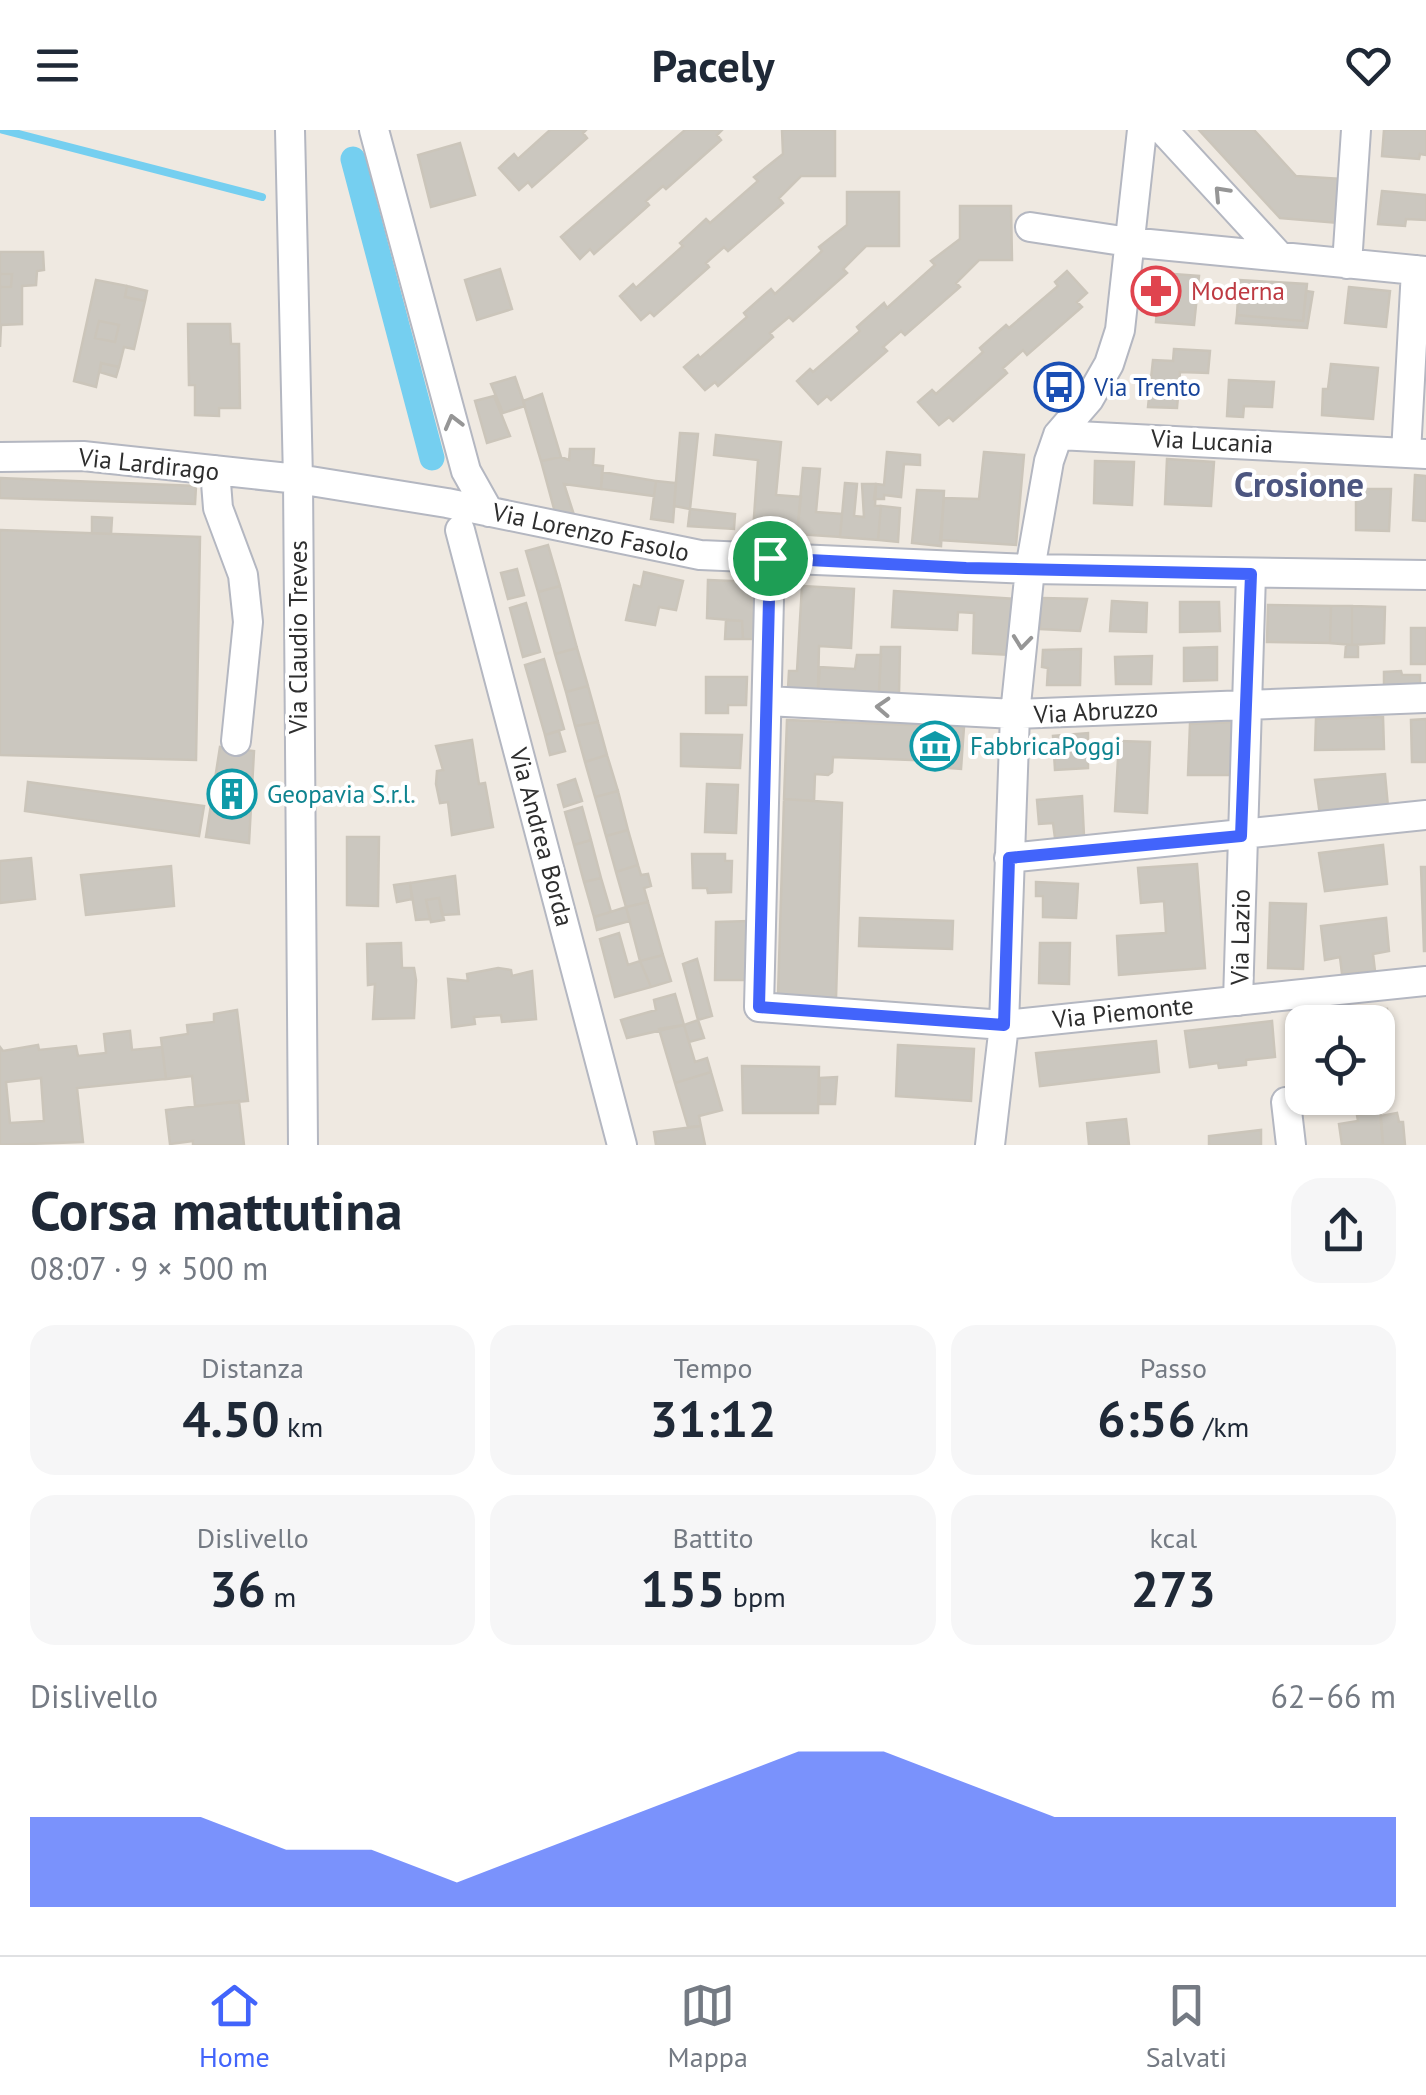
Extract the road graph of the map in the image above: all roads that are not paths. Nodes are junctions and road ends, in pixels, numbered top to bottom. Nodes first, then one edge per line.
1 (290, 130) edge
2 (374, 130) edge
3 (1142, 130) edge
4 (1163, 130) edge
5 (1356, 130) edge
6 (1030, 228) dead end
7 (1129, 242) junction
8 (1279, 256) junction
9 (1347, 264) junction
10 (1421, 271) edge
11 (1058, 435) junction
12 (1416, 453) edge
13 (0, 456) edge
14 (214, 470) junction
15 (298, 479) junction
16 (489, 512) junction
17 (460, 530) dead end
18 (770, 558) junction
19 (1030, 570) junction
20 (1251, 574) junction
21 (1426, 575) edge
22 (1426, 698) edge
23 (767, 701) junction
24 (1248, 704) junction
25 (1015, 714) junction
26 (236, 740) dead end
27 (1426, 815) edge
28 (1241, 836) junction
29 (1009, 858) junction
30 (1426, 981) edge
31 (1238, 1000) junction
32 (1004, 1025) junction
33 (1288, 1115) edge
34 (303, 1145) edge
35 (622, 1145) edge
36 (990, 1145) edge
37 (1292, 1145) edge

1 - 15 street, Via Claudio Treves
16 -> 2 street
3 - 7 street
8 -> 4 street
5 - 9 street
6 - 7 street
7 - 8 street
7 - 11 street
8 - 9 street
9 - 10 street
10 - 12 street
11 - 12 street, Via Lucania
11 - 19 street
13 - 14 street, Via Lardirago
14 - 15 street, Via Lardirago
14 - 26 street
15 - 16 street, Via Lorenzo Fasolo
15 - 34 street, Via Claudio Treves
16 - 18 street, Via Lorenzo Fasolo
17 - 35 street, Via Andrea Borda
18 - 19 street, Via Lorenzo Fasolo
18 - 23 street
19 - 20 street, Via Lorenzo Fasolo
19 -> 25 street
20 - 21 street, Via Lorenzo Fasolo
20 - 24 street, Via Lazio
22 - 24 street, Via Abruzzo
25 -> 23 street, Via Abruzzo
23 - 32 street, Via Piemonte
24 - 25 street, Via Abruzzo
24 - 28 street, Via Lazio
25 - 29 street
27 - 28 street
28 - 29 street
28 - 31 street, Via Lazio
29 - 32 street
30 - 31 street, Via Piemonte
31 - 32 street, Via Piemonte
32 - 36 street
33 - 37 street

